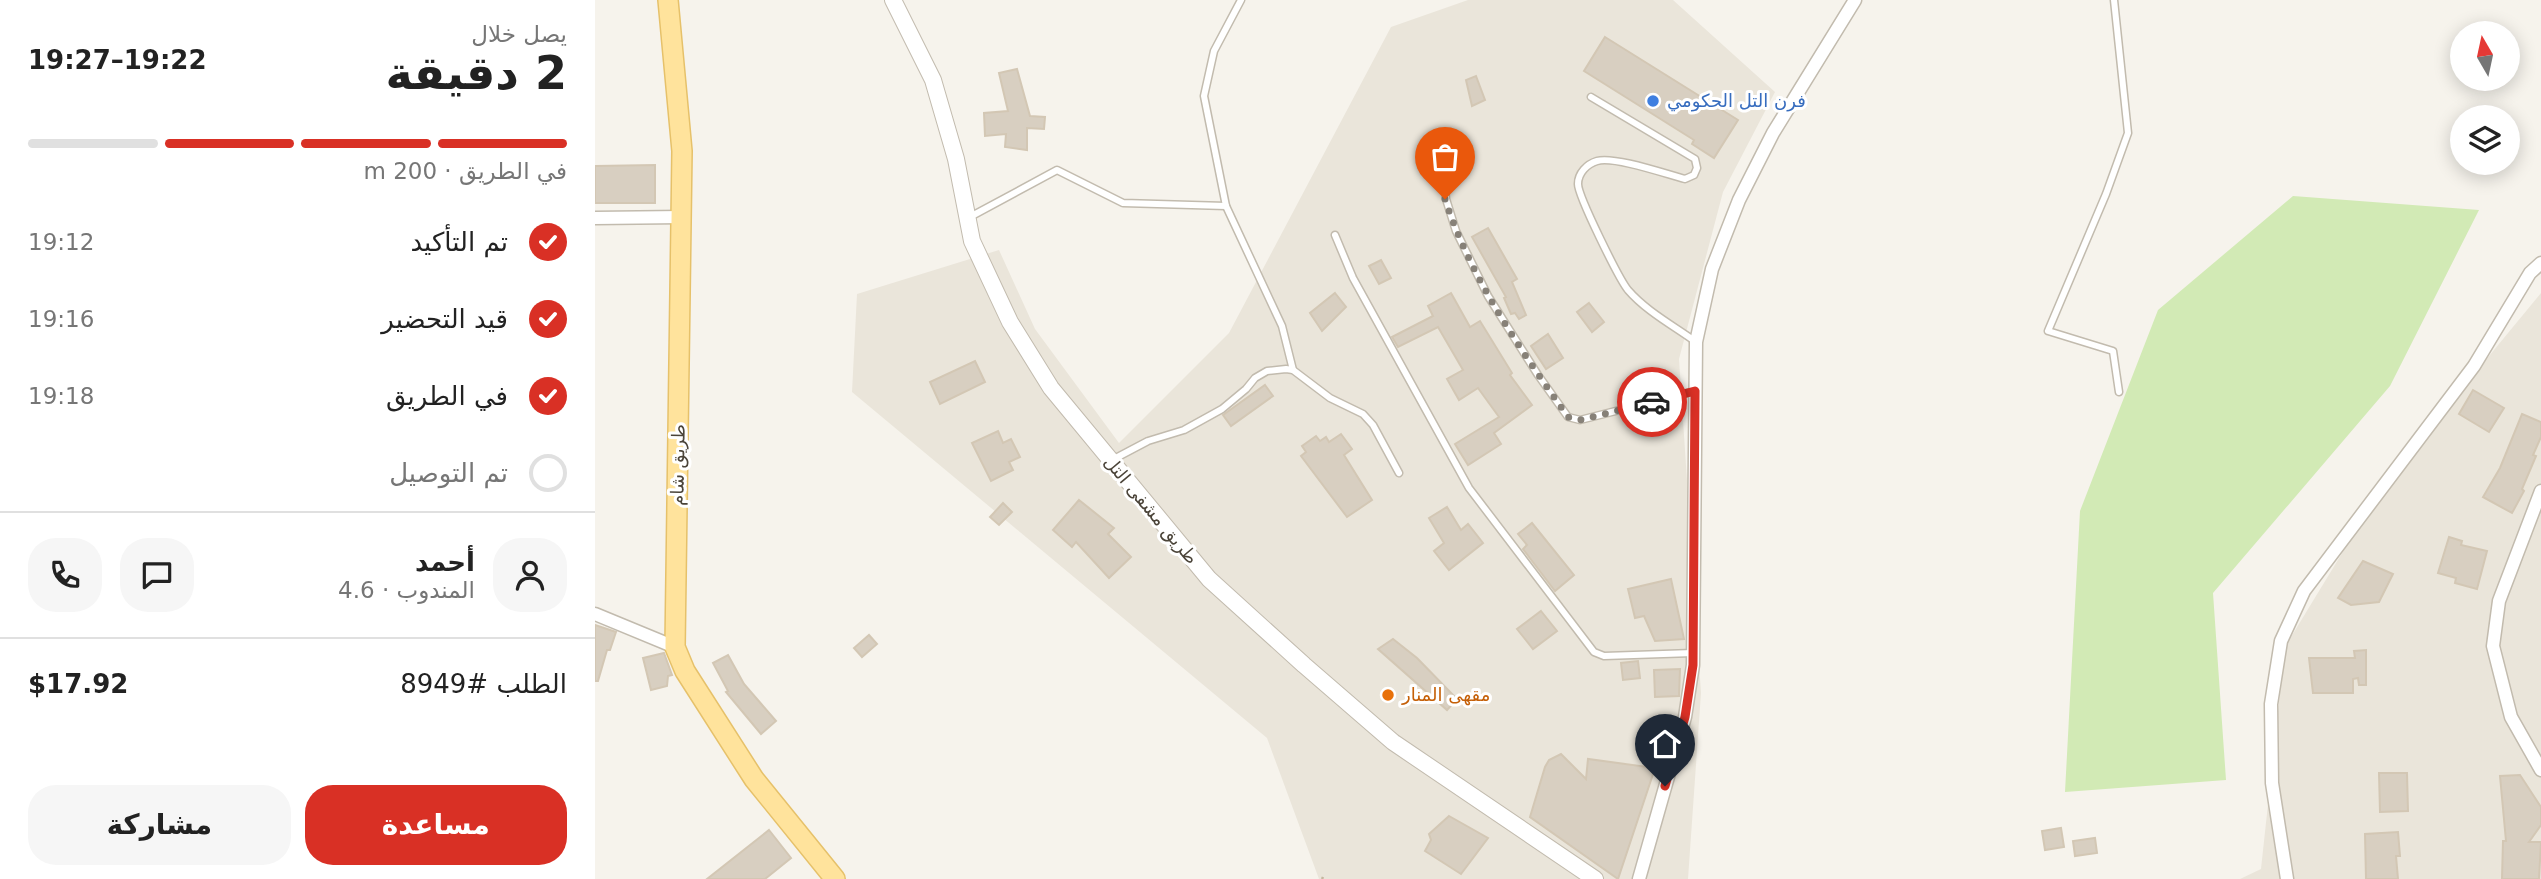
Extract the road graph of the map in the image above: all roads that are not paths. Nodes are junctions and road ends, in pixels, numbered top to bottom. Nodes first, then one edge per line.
1 (668, 0) edge
2 (893, 0) edge
3 (1241, 0) edge
4 (1855, 0) edge
5 (2114, 0) edge
6 (1591, 97) dead end
7 (1441, 151) dead end
8 (1226, 206) junction
9 (681, 217) junction
10 (595, 218) edge
11 (968, 218) junction
12 (1335, 234) dead end
13 (2541, 263) edge
14 (1696, 342) junction
15 (1293, 370) junction
16 (1695, 391) junction
17 (2119, 392) dead end
18 (1110, 461) junction
19 (1399, 473) dead end
20 (2541, 491) edge
21 (595, 614) edge
22 (675, 647) junction
23 (1693, 653) junction
24 (2541, 770) edge
25 (835, 879) edge
26 (1595, 879) edge
27 (1639, 879) edge
28 (2287, 879) edge

1 - 9 main road, طريق شام
2 - 11 street, طريق مشفى التل
3 - 8 lane
4 - 14 street
5 - 17 lane
6 - 14 lane
7 - 16 lane
8 - 11 lane
8 - 15 lane
9 - 10 street
9 - 22 main road, طريق شام
11 - 18 street, طريق مشفى التل
12 - 23 lane
13 - 28 street
14 - 16 street
15 - 18 lane
15 - 19 lane
16 - 23 street
18 - 26 street, طريق مشفى التل
20 - 24 street
21 - 22 street
22 - 25 main road, طريق شام
23 - 27 street

